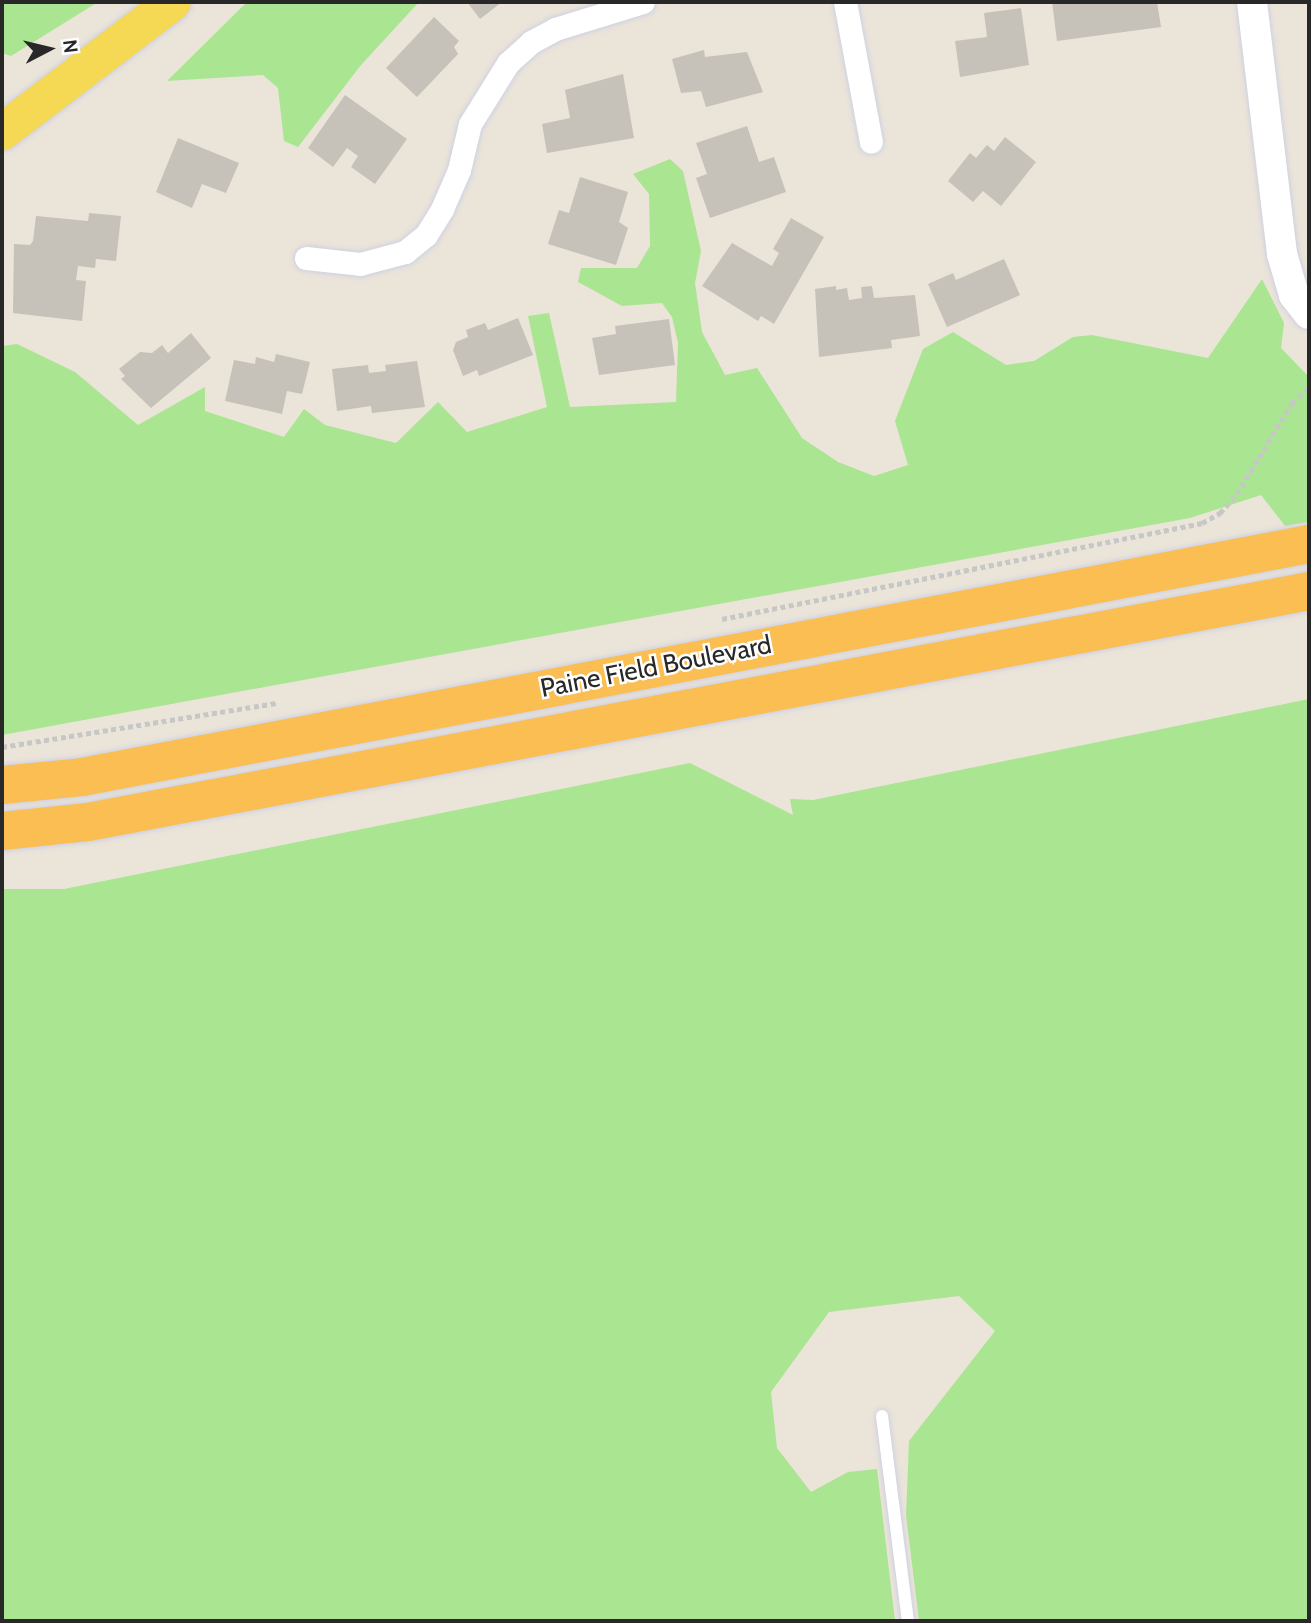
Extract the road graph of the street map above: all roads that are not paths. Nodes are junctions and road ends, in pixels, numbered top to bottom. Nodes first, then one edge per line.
1 (172, 2) edge
2 (643, 2) edge
3 (845, 2) edge
4 (1252, 2) edge
5 (2, 131) edge
6 (871, 142) dead end
7 (306, 258) dead end
8 (1309, 314) edge
9 (1309, 544) edge
10 (1309, 591) edge
11 (2, 785) edge
12 (2, 831) edge
13 (882, 1416) dead end
14 (908, 1621) edge

1 - 5 main road
2 - 7 street
3 - 6 street
4 - 8 street
9 - 11 highway, Paine Field Boulevard
10 - 12 highway, Paine Field Boulevard
13 - 14 lane

